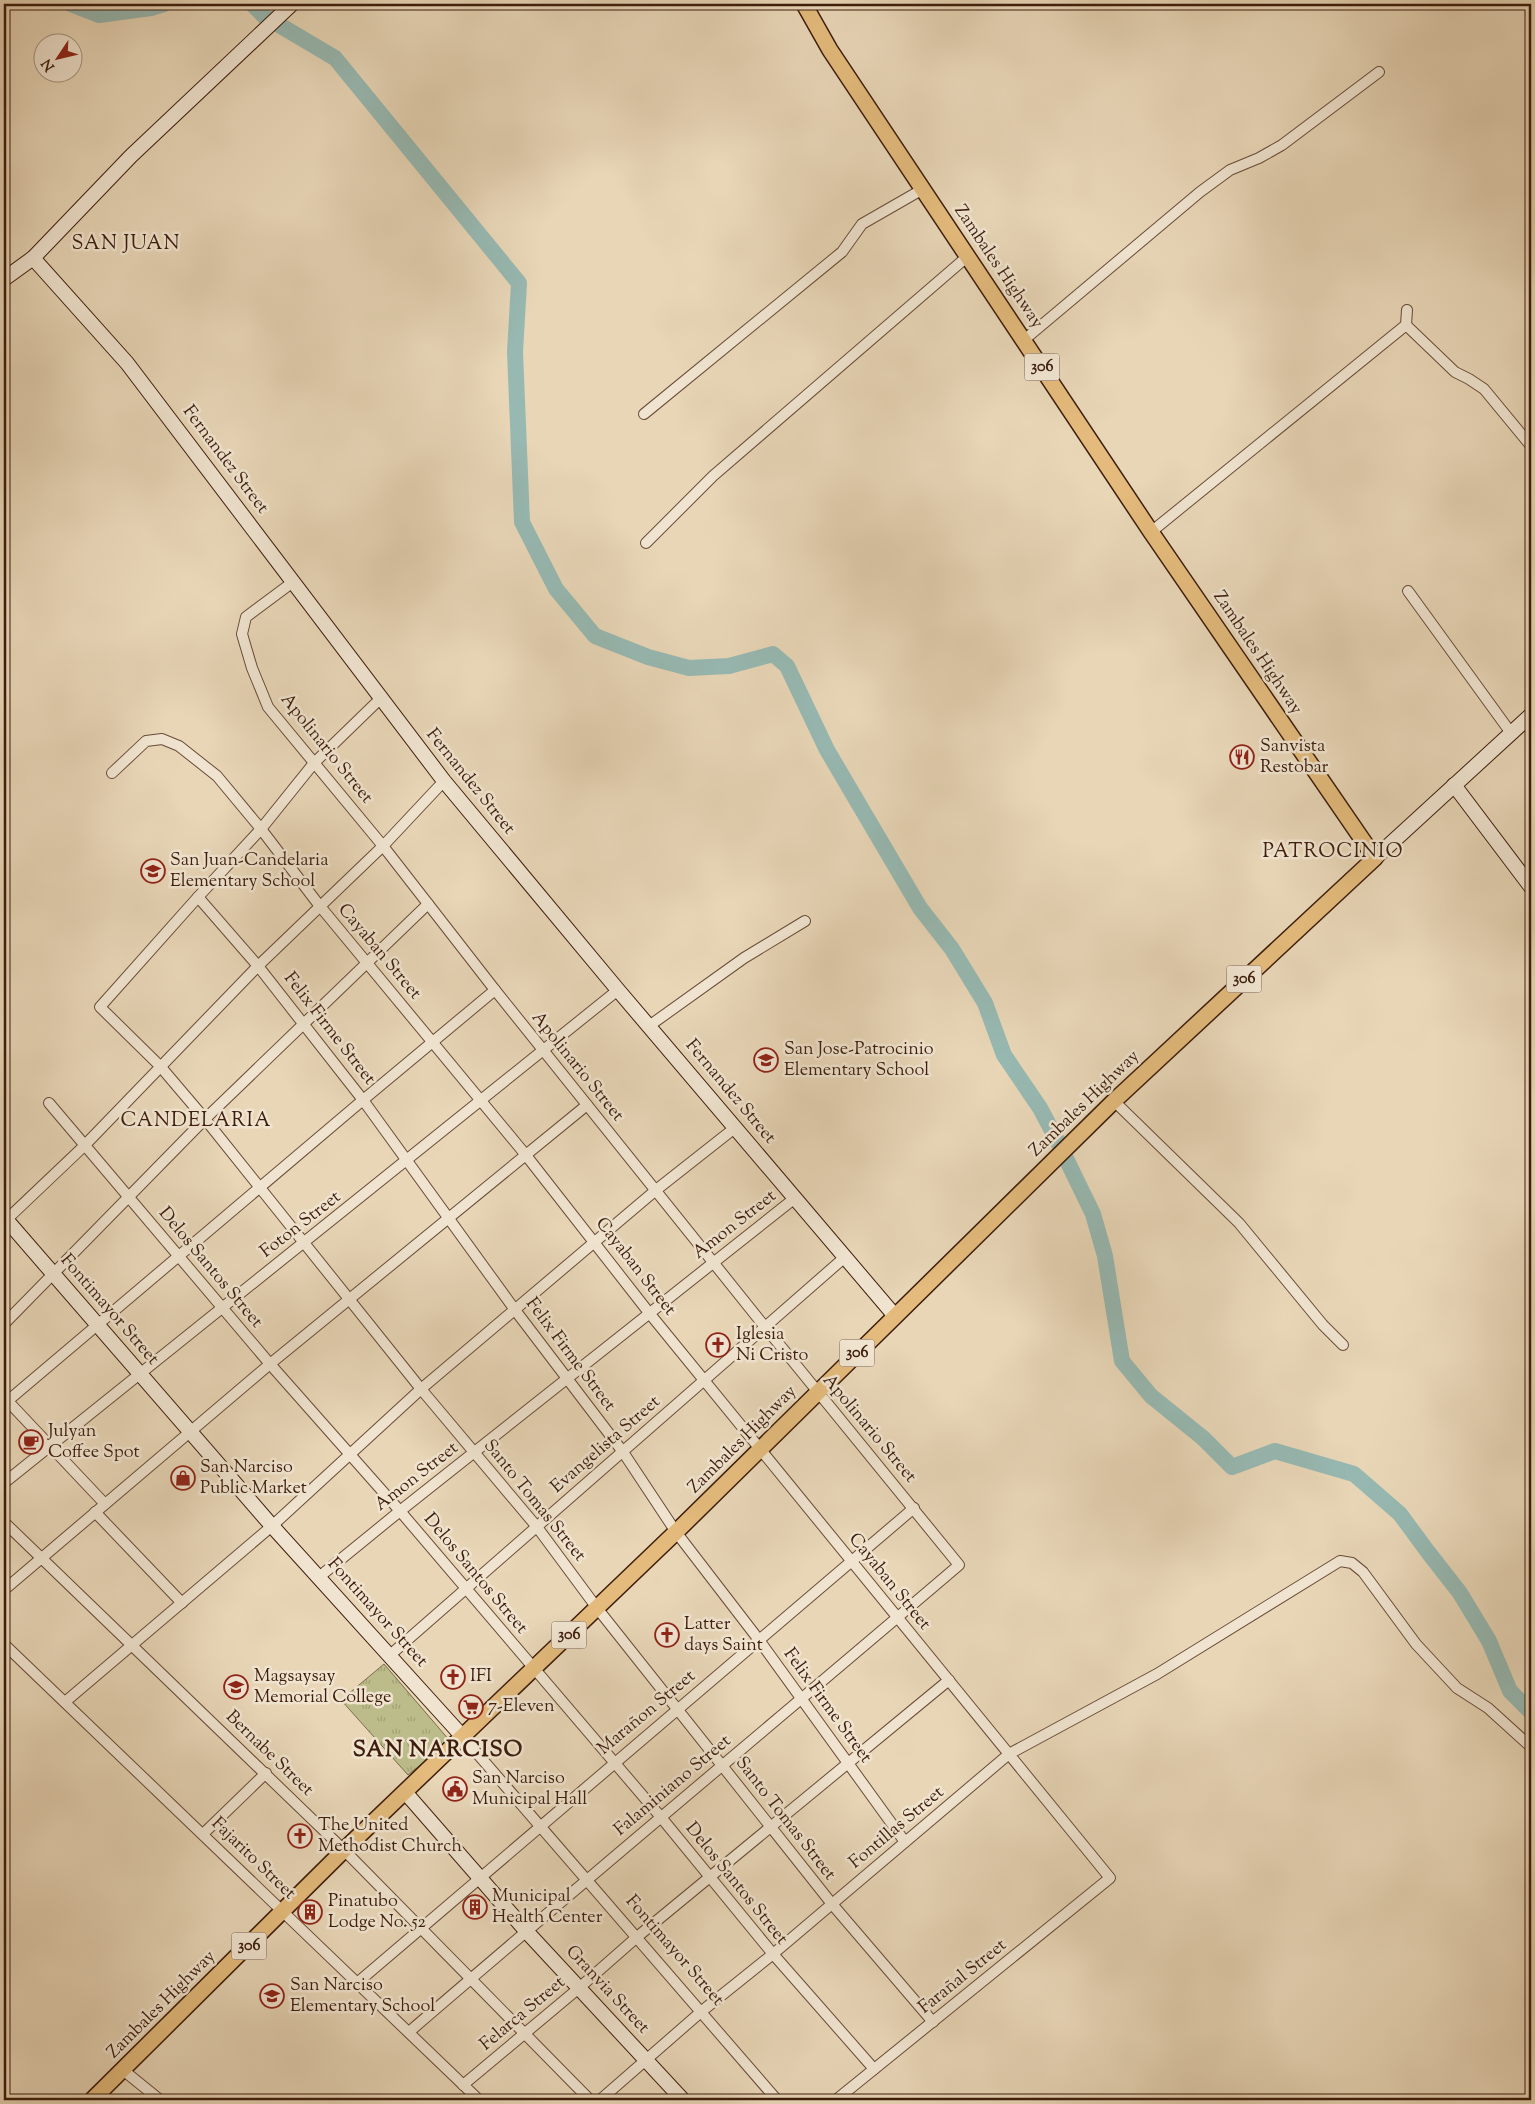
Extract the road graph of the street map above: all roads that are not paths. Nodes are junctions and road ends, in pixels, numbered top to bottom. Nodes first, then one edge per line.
1 (804, 4) edge
2 (287, 8) edge
3 (1380, 72) dead end
4 (923, 189) junction
5 (968, 256) junction
6 (33, 258) junction
7 (4, 279) edge
8 (1407, 310) dead end
9 (1406, 325) junction
10 (1024, 340) junction
11 (644, 414) dead end
12 (1531, 446) edge
13 (1151, 532) junction
14 (646, 543) dead end
15 (293, 582) junction
16 (1408, 591) dead end
17 (380, 698) junction
18 (1531, 715) edge
19 (1511, 733) junction
20 (314, 763) junction
21 (112, 773) dead end
22 (444, 781) junction
23 (1454, 785) junction
24 (261, 829) junction
25 (383, 846) junction
26 (1375, 858) junction
27 (1531, 887) edge
28 (198, 897) junction
29 (428, 904) junction
30 (319, 905) junction
31 (805, 921) dead end
32 (366, 962) junction
33 (258, 966) junction
34 (495, 990) junction
35 (618, 990) junction
36 (304, 1022) junction
37 (649, 1026) junction
38 (433, 1042) junction
39 (544, 1050) junction
40 (160, 1066) junction
41 (363, 1100) junction
42 (481, 1101) junction
43 (1114, 1101) junction
44 (48, 1103) dead end
45 (587, 1105) junction
46 (205, 1119) junction
47 (736, 1127) junction
48 (84, 1146) junction
49 (525, 1154) junction
50 (407, 1161) junction
51 (260, 1189) junction
52 (656, 1190) junction
53 (129, 1198) junction
54 (795, 1198) junction
55 (448, 1218) junction
56 (4, 1220) edge
57 (594, 1241) junction
58 (304, 1243) junction
59 (179, 1257) junction
60 (845, 1257) junction
61 (714, 1263) junction
62 (52, 1272) junction
63 (350, 1299) junction
64 (222, 1308) junction
65 (515, 1310) junction
66 (650, 1314) junction
67 (895, 1316) junction
68 (4, 1324) edge
69 (98, 1325) junction
70 (765, 1327) junction
71 (1343, 1345) dead end
72 (270, 1364) junction
73 (140, 1374) junction
74 (567, 1380) junction
75 (704, 1380) junction
76 (421, 1388) junction
77 (818, 1393) junction
78 (5, 1401) edge
79 (190, 1432) junction
80 (50, 1446) junction
81 (760, 1450) junction
82 (474, 1452) junction
83 (623, 1452) junction
84 (350, 1453) junction
85 (4, 1483) edge
86 (105, 1504) junction
87 (914, 1508) junction
88 (400, 1510) junction
89 (95, 1512) junction
90 (4, 1522) edge
91 (272, 1526) junction
92 (537, 1527) junction
93 (676, 1532) junction
94 (41, 1558) junction
95 (851, 1561) junction
96 (959, 1565) joint
97 (320, 1577) junction
98 (466, 1589) junction
99 (4, 1590) edge
100 (182, 1603) junction
101 (597, 1608) junction
102 (897, 1617) junction
103 (759, 1640) junction
104 (4, 1644) edge
105 (132, 1645) junction
106 (389, 1656) junction
107 (534, 1669) junction
108 (949, 1680) junction
109 (802, 1698) junction
110 (65, 1702) junction
111 (678, 1709) junction
112 (463, 1737) junction
113 (1531, 1747) edge
114 (1009, 1754) junction
115 (614, 1762) junction
116 (848, 1764) junction
117 (722, 1766) junction
118 (266, 1774) junction
119 (405, 1792) junction
120 (660, 1816) junction
121 (540, 1826) junction
122 (771, 1828) junction
123 (203, 1834) junction
124 (905, 1842) junction
125 (344, 1850) junction
126 (710, 1876) junction
127 (1110, 1878) joint
128 (479, 1879) junction
129 (587, 1880) junction
130 (832, 1904) junction
131 (284, 1911) junction
132 (421, 1928) junction
133 (527, 1932) junction
134 (636, 1937) junction
135 (773, 1954) junction
136 (470, 1980) junction
137 (358, 1983) junction
138 (580, 1988) junction
139 (702, 2011) junction
140 (933, 2022) junction
141 (409, 2032) junction
142 (525, 2034) junction
143 (646, 2060) junction
144 (874, 2069) junction
145 (123, 2070) junction
146 (463, 2085) junction
147 (92, 2100) edge
148 (160, 2100) edge
149 (479, 2100) edge
150 (590, 2100) edge
151 (600, 2100) edge
152 (683, 2100) edge
153 (777, 2100) edge
154 (836, 2100) edge

1 - 4 main road, Zambales Highway / 306
2 - 6 street
3 - 10 street
4 - 5 main road, Zambales Highway / 306
4 - 11 street
5 - 10 main road, Zambales Highway / 306
5 - 14 street
6 - 7 street
6 - 15 street, Fernandez Street
8 - 9 street
9 - 12 street
9 - 13 street
10 - 13 main road, Zambales Highway / 306
13 - 26 main road, Zambales Highway / 306
15 - 17 street, Fernandez Street
15 - 20 street, Apolinario Street
16 - 19 street
17 - 20 street
17 - 22 street, Fernandez Street
18 - 19 street
19 - 23 street
20 - 24 street
20 - 25 street, Apolinario Street
21 - 24 street, Cayaban Street
22 - 25 street
22 - 35 street, Fernandez Street
23 - 26 street
23 - 27 street
24 - 28 street
24 - 30 street, Cayaban Street
25 - 29 street, Apolinario Street
25 - 30 street
26 - 43 main road, Zambales Highway / 306
28 - 33 street, Felix Firme Street
28 - 40 street, Santo Tomas Street
29 - 32 street
29 - 34 street, Apolinario Street
30 - 32 street, Cayaban Street
30 - 33 street
31 - 37 street
32 - 36 street
32 - 38 street, Cayaban Street
33 - 36 street, Felix Firme Street
33 - 40 street
34 - 38 street
34 - 39 street, Apolinario Street
35 - 37 street, Fernandez Street
35 - 39 street, Foton Street
36 - 41 street, Felix Firme Street
36 - 46 street
37 - 47 street, Fernandez Street
38 - 41 street
38 - 42 street, Cayaban Street
39 - 42 street, Foton Street
39 - 45 street, Apolinario Street
40 - 46 street, Santo Tomas Street
40 - 48 street
41 - 50 street, Felix Firme Street
41 - 51 street
42 - 49 street, Cayaban Street
42 - 50 street, Foton Street
43 - 67 main road, Zambales Highway / 306
43 - 71 street
44 - 48 street, Delos Santos Street
45 - 49 street
45 - 52 street, Apolinario Street
46 - 51 street, Santo Tomas Street
46 - 53 street
47 - 52 street
47 - 54 street, Fernandez Street
48 - 53 street, Delos Santos Street
48 - 56 street
49 - 55 street
49 - 57 street, Cayaban Street
50 - 55 street, Felix Firme Street
50 - 58 street, Foton Street
51 - 58 street, Santo Tomas Street
51 - 59 street
52 - 57 street
52 - 61 street, Apolinario Street
53 - 59 street, Delos Santos Street
53 - 62 street
54 - 60 street, Fernandez Street
54 - 61 street, Amon Street
55 - 63 street
55 - 65 street, Felix Firme Street
56 - 62 street, Fontimayor Street
57 - 65 street
57 - 66 street, Cayaban Street
58 - 63 street, Santo Tomas Street
58 - 64 street, Foton Street
59 - 64 street, Delos Santos Street
59 - 69 street
60 - 67 street, Fernandez Street
60 - 70 street, Evangelista Street
61 - 66 street, Amon Street
61 - 70 street, Apolinario Street
62 - 68 street
62 - 69 street, Fontimayor Street
63 - 72 street
63 - 76 street, Santo Tomas Street
64 - 72 street, Delos Santos Street
64 - 73 street, Foton Street
65 - 74 street, Felix Firme Street
65 - 76 street
66 - 74 street, Amon Street
66 - 75 street, Cayaban Street
67 - 77 main road, Zambales Highway / 306
69 - 73 street, Fontimayor Street
69 - 78 street
70 - 75 street, Evangelista Street
70 - 77 street, Apolinario Street
72 - 79 street
72 - 84 street, Delos Santos Street
73 - 79 street, Fontimayor Street
73 - 80 street, Foton Street
74 - 82 street, Amon Street
74 - 83 street, Felix Firme Street
75 - 81 street, Cayaban Street
75 - 83 street, Evangelista Street
76 - 82 street, Santo Tomas Street
76 - 84 street
77 - 81 main road, Zambales Highway / 306
77 - 87 street, Apolinario Street
78 - 80 street
79 - 86 street
79 - 91 street, Fontimayor Street
80 - 85 street, Foton Street
80 - 86 street
81 - 93 main road, Zambales Highway / 306
81 - 95 street, Cayaban Street
82 - 88 street, Amon Street
82 - 92 street, Santo Tomas Street
83 - 92 street, Evangelista Street
83 - 93 street, Felix Firme Street
84 - 88 street, Delos Santos Street
84 - 91 street
86 - 89 street
87 - 95 street, Marañon Street
87 - 96 street, Apolinario Street
88 - 97 street, Amon Street
88 - 98 street, Delos Santos Street
89 - 94 street
89 - 100 street
90 - 94 street, Bernabe Street
91 - 97 street, Fontimayor Street
91 - 100 street
92 - 98 street, Evangelista Street
92 - 101 street, Santo Tomas Street
93 - 101 main road, Zambales Highway / 306
93 - 103 street, Felix Firme Street
94 - 99 street
94 - 105 street, Bernabe Street
95 - 102 street, Cayaban Street
95 - 103 street, Marañon Street
96 - 102 street, Falaminiano Street
97 - 106 street, Fontimayor Street
98 - 106 street, Evangelista Street
98 - 107 street, Delos Santos Street
100 - 105 street
101 - 107 main road, Zambales Highway / 306
101 - 111 street, Santo Tomas Street
102 - 108 street, Cayaban Street
102 - 109 street, Falaminiano Street
103 - 109 street, Felix Firme Street
103 - 111 street, Marañon Street
104 - 110 street, Fajarito Street
105 - 110 street
105 - 118 street, Bernabe Street
106 - 112 street, Fontimayor Street
107 - 112 main road, Zambales Highway / 306
107 - 115 street, Delos Santos Street
108 - 114 street, Cayaban Street
108 - 116 street, Felarca Street
109 - 116 street, Felix Firme Street
109 - 117 street, Falaminiano Street
110 - 123 street, Fajarito Street
111 - 115 street, Marañon Street
111 - 117 street, Santo Tomas Street
112 - 119 main road, Zambales Highway / 306
112 - 121 street, Fontimayor Street
113 - 114 street, Fontillas Street
114 - 124 street, Fontillas Street
114 - 127 street, Cayaban Street
115 - 120 street, Delos Santos Street
115 - 121 street, Marañon Street
116 - 122 street, Felarca Street
116 - 124 street, Felix Firme Street
117 - 120 street, Falaminiano Street
117 - 122 street, Santo Tomas Street
118 - 123 street
118 - 125 street, Bernabe Street
119 - 125 main road, Zambales Highway / 306
119 - 128 street, Granvia Street
120 - 126 street, Delos Santos Street
120 - 129 street, Falaminiano Street
121 - 128 street, Marañon Street
121 - 129 street, Fontimayor Street
122 - 126 street, Felarca Street
122 - 130 street, Santo Tomas Street
123 - 131 street, Fajarito Street
124 - 130 street, Fontillas Street
125 - 131 main road, Zambales Highway / 306
125 - 132 street, Bernabe Street
126 - 134 street, Felarca Street
126 - 135 street, Delos Santos Street
127 - 140 street, Farañal Street
128 - 132 street, Marañon Street
128 - 133 street, Granvia Street
129 - 133 street, Falaminiano Street
129 - 134 street, Fontimayor Street
130 - 135 street, Fontillas Street
130 - 140 street, Santo Tomas Street
131 - 137 street, Fajarito Street
131 - 145 main road, Zambales Highway / 306
132 - 136 street, Bernabe Street
132 - 137 street, Marañon Street
133 - 136 street, Falaminiano Street
133 - 138 street, Granvia Street
134 - 138 street, Felarca Street
134 - 139 street, Fontimayor Street
135 - 139 street, Fontillas Street
135 - 144 street, Delos Santos Street
136 - 141 street, Falaminiano Street
136 - 142 street, Bernabe Street
137 - 141 street, Fajarito Street
138 - 142 street, Felarca Street
138 - 143 street, Granvia Street
139 - 143 street, Fontillas Street
139 - 153 street, Fontimayor Street
140 - 144 street, Farañal Street
141 - 146 street, Fajarito Street
142 - 146 street, Felarca Street
142 - 150 street, Bernabe Street
143 - 151 street, Fontillas Street
143 - 152 street, Granvia Street
144 - 154 street, Farañal Street
145 - 147 main road, Zambales Highway / 306
145 - 148 street
146 - 149 street, Fajarito Street

